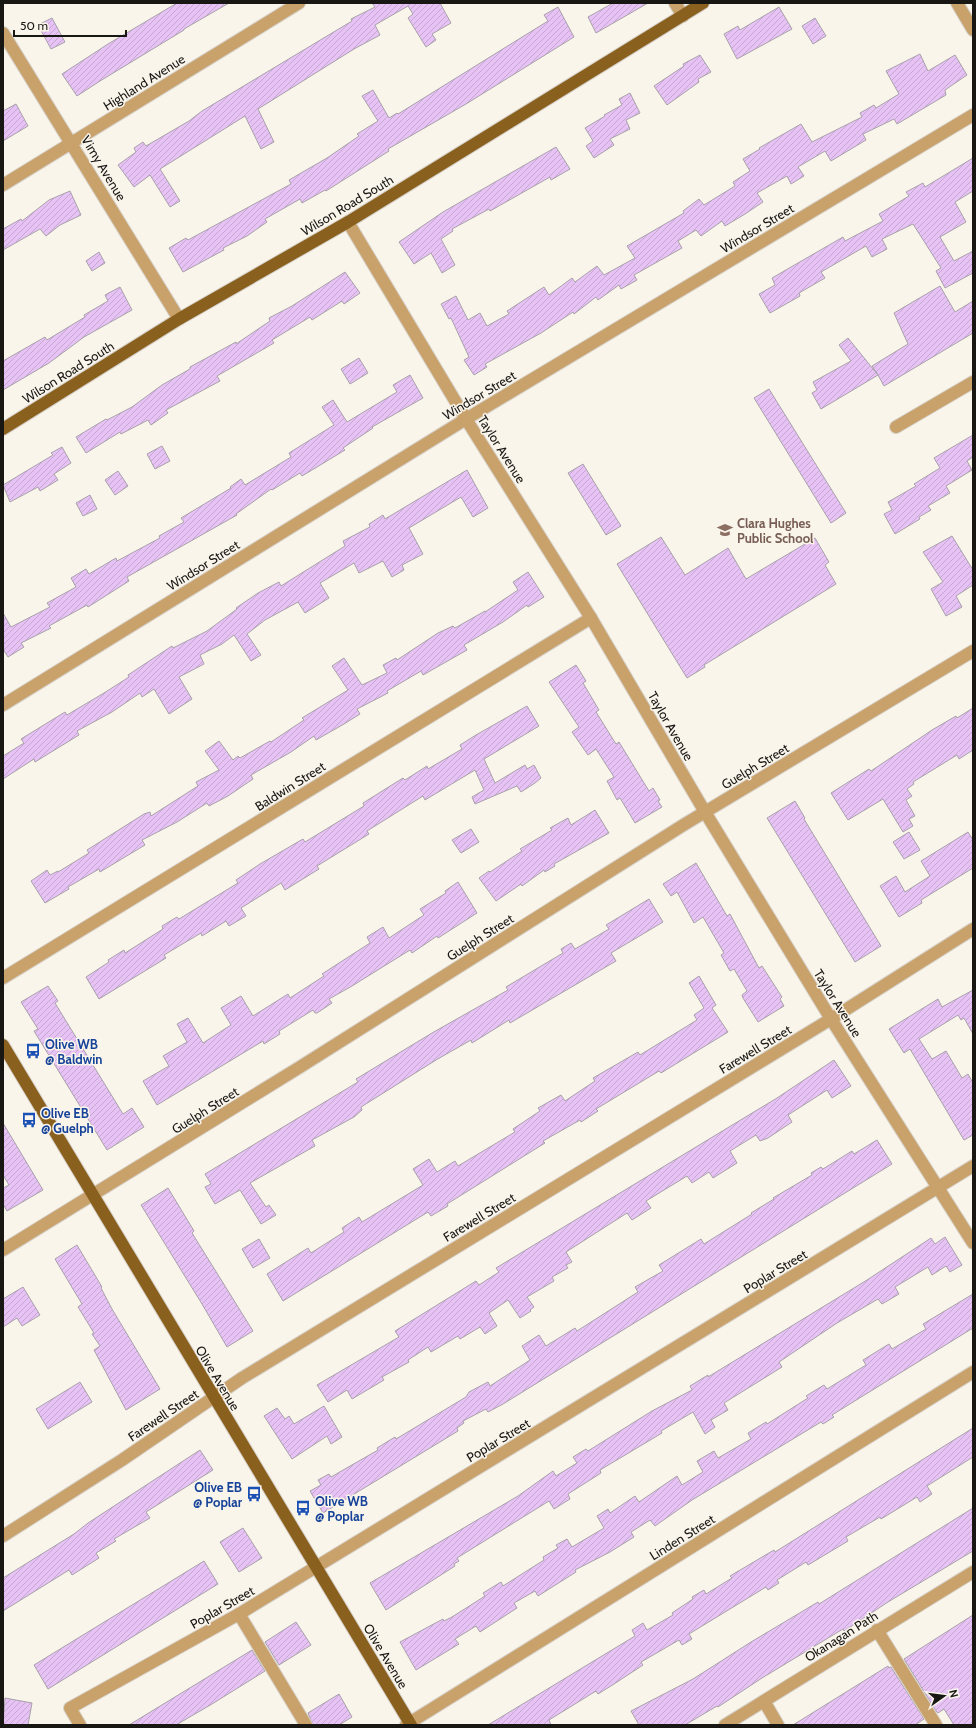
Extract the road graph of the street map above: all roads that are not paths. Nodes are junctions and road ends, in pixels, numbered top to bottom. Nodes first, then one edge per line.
1 (300, 3) edge
2 (675, 3) edge
3 (703, 3) edge
4 (957, 3) edge
5 (683, 16) junction
6 (973, 30) edge
7 (3, 32) edge
8 (973, 115) edge
9 (72, 142) junction
10 (3, 186) edge
11 (348, 222) junction
12 (179, 319) junction
13 (973, 382) edge
14 (466, 419) junction
15 (896, 427) dead end
16 (3, 429) edge
17 (591, 618) junction
18 (973, 651) edge
19 (3, 705) edge
20 (705, 812) junction
21 (973, 929) edge
22 (3, 978) edge
23 (831, 1019) junction
24 (3, 1045) edge
25 (973, 1166) edge
26 (938, 1189) junction
27 (93, 1196) junction
28 (973, 1243) edge
29 (3, 1250) edge
30 (973, 1372) edge
31 (213, 1397) junction
32 (3, 1536) edge
33 (316, 1567) junction
34 (973, 1572) edge
35 (239, 1614) junction
36 (877, 1630) junction
37 (764, 1701) junction
38 (409, 1724) edge
39 (80, 1725) edge
40 (306, 1725) edge
41 (725, 1725) edge
42 (778, 1725) edge
43 (936, 1725) edge

1 - 9 street, Highland Avenue
2 - 5 street
3 - 5 main road, Wilson Road South
4 - 6 street
5 - 11 main road, Wilson Road South
7 - 9 street, Vimy Avenue
8 - 14 street, Windsor Street
9 - 10 street, Highland Avenue
9 - 12 street, Vimy Avenue
11 - 12 main road, Wilson Road South
11 - 14 street, Taylor Avenue
12 - 16 main road, Wilson Road South
13 - 15 street
14 - 17 street, Taylor Avenue
14 - 19 street, Windsor Street
17 - 20 street, Taylor Avenue
17 - 22 street, Baldwin Street
18 - 20 street, Guelph Street
20 - 23 street, Taylor Avenue
20 - 27 street, Guelph Street
21 - 23 street, Farewell Street
23 - 26 street, Taylor Avenue
23 - 31 street, Farewell Street
24 - 27 main road, Olive Avenue
25 - 26 street, Poplar Street
26 - 28 street, Taylor Avenue
26 - 33 street, Poplar Street
27 - 29 street, Guelph Street
27 - 31 main road, Olive Avenue
30 - 38 street, Linden Street
31 - 32 street, Farewell Street
31 - 33 main road, Olive Avenue
33 - 35 street, Poplar Street
33 - 38 main road, Olive Avenue
34 - 36 street, Okanagan Path
35 - 39 street, Poplar Street
35 - 40 street
36 - 37 street, Okanagan Path
36 - 43 street
37 - 41 street, Okanagan Path
37 - 42 street

